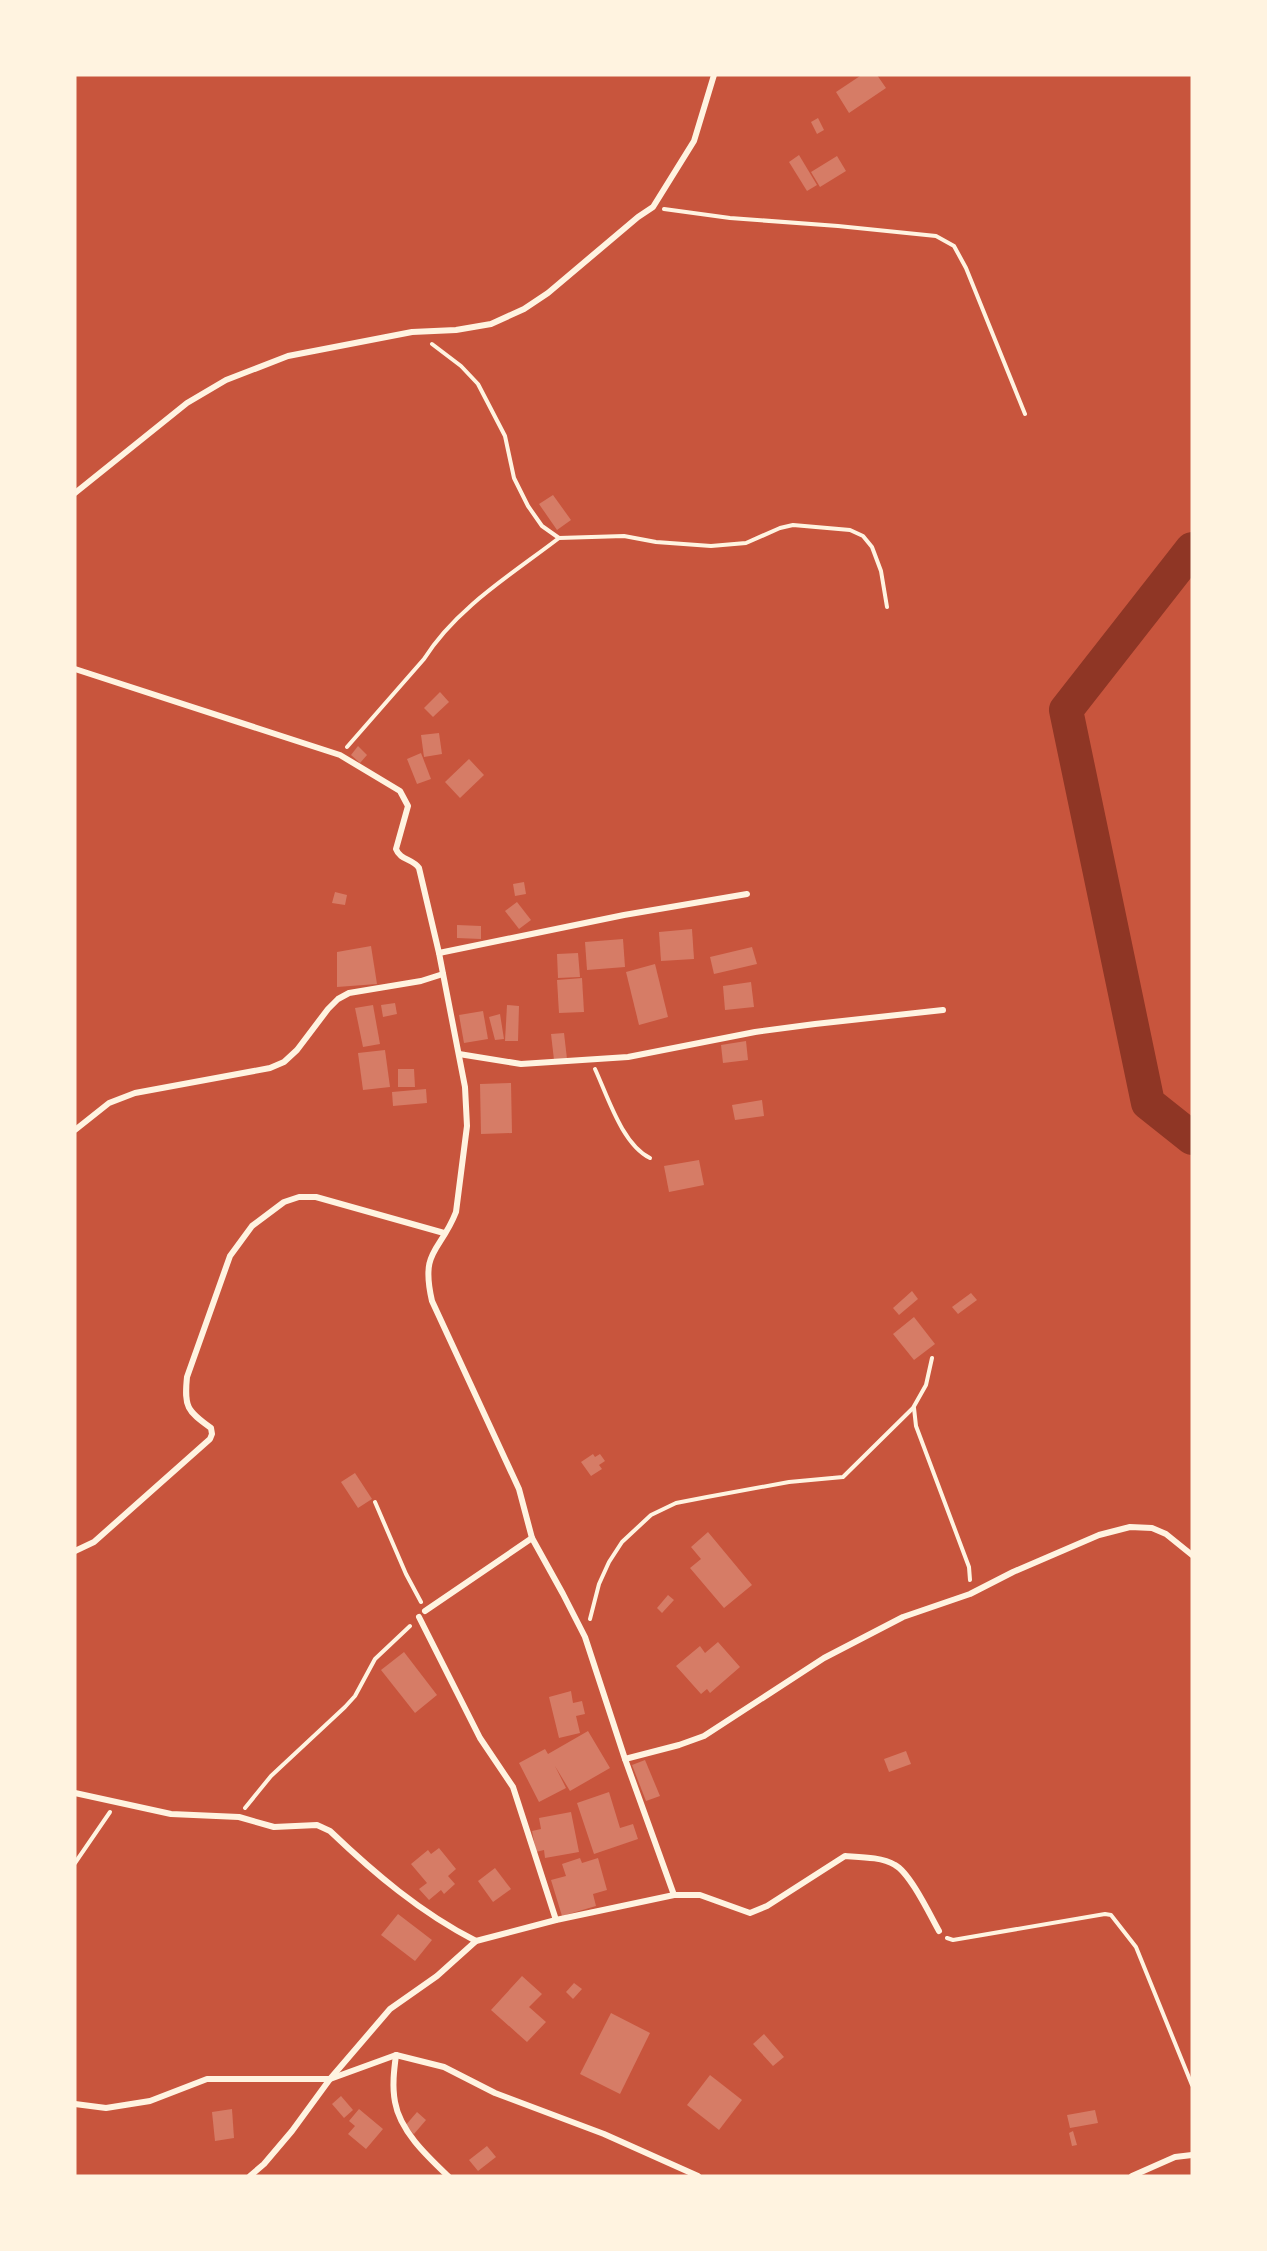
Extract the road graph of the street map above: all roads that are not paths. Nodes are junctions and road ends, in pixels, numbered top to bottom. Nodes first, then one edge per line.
1 (714, 75) edge
2 (75, 493) edge
3 (75, 669) edge
4 (747, 894) dead end
5 (439, 953) junction
6 (443, 974) junction
7 (943, 1010) dead end
8 (459, 1054) junction
9 (75, 1130) edge
10 (444, 1233) junction
11 (532, 1538) junction
12 (75, 1551) edge
13 (1192, 1555) edge
14 (425, 1611) road end
15 (419, 1617) road end
16 (625, 1760) junction
17 (75, 1794) edge
18 (674, 1895) junction
19 (556, 1920) junction
20 (939, 1931) road end
21 (476, 1941) junction
22 (396, 2055) junction
23 (330, 2079) junction
24 (75, 2104) edge
25 (1192, 2155) edge
26 (250, 2176) edge
27 (448, 2176) edge
28 (698, 2176) edge
29 (1132, 2176) edge

1 - 2 street
3 - 5 street
4 - 5 street
5 - 6 street
6 - 8 street
6 - 9 street
7 - 8 street
8 - 10 street
10 - 11 street
10 - 12 street
11 - 14 street
11 - 16 street
13 - 16 street
15 - 19 street
16 - 18 street
17 - 21 street
18 - 19 street
18 - 20 street
19 - 21 street
21 - 23 street
22 - 23 street
22 - 27 street
22 - 28 street
23 - 24 street
23 - 26 street
25 - 29 street

